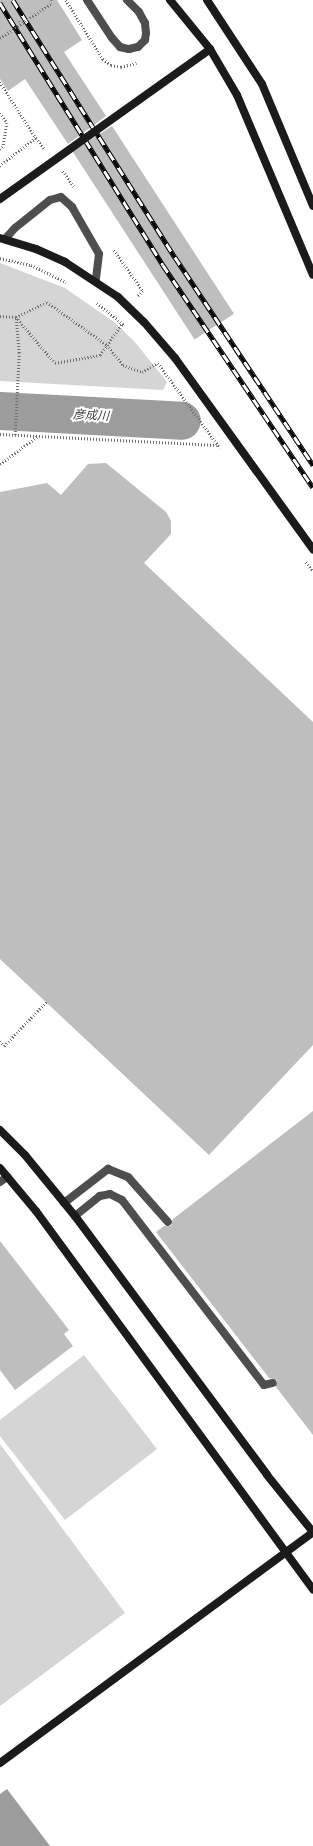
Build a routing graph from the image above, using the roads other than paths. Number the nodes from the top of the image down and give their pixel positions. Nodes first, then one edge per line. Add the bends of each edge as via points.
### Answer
1 (87, 0) edge
2 (127, 0) edge
3 (170, 0) edge
4 (208, 0) edge
5 (210, 49) junction
6 (0, 199) edge
7 (313, 206) edge
8 (3, 239) edge
9 (313, 275) edge
10 (96, 280) junction
11 (313, 549) edge
12 (0, 1130) edge
13 (0, 1168) edge
14 (7, 1177) junction
15 (0, 1182) edge
16 (64, 1203) junction
17 (75, 1216) junction
18 (168, 1222) dead end
19 (273, 1383) dead end
20 (313, 1532) edge
21 (286, 1551) junction
22 (313, 1589) edge
23 (0, 1763) edge

1 - 2 street via 112,38 120,47 129,49 138,47 145,40 146,33 145,23 139,12
3 - 5 street
4 - 7 street via 262,84
5 - 6 street, bridge
5 - 9 street via 237,95
8 - 10 street via 36,249
8 - 10 street via 50,200 60,197 72,207 99,254
10 - 11 street via 144,322 175,358
12 - 16 street via 25,1155
13 - 14 street
14 - 15 street
14 - 21 street via 44,1222 237,1488
16 - 17 street
16 - 18 street via 108,1169 128,1177
17 - 19 street via 100,1196 110,1194 122,1200 264,1385
17 - 20 street via 262,1468
20 - 21 street
21 - 22 street
21 - 23 street

